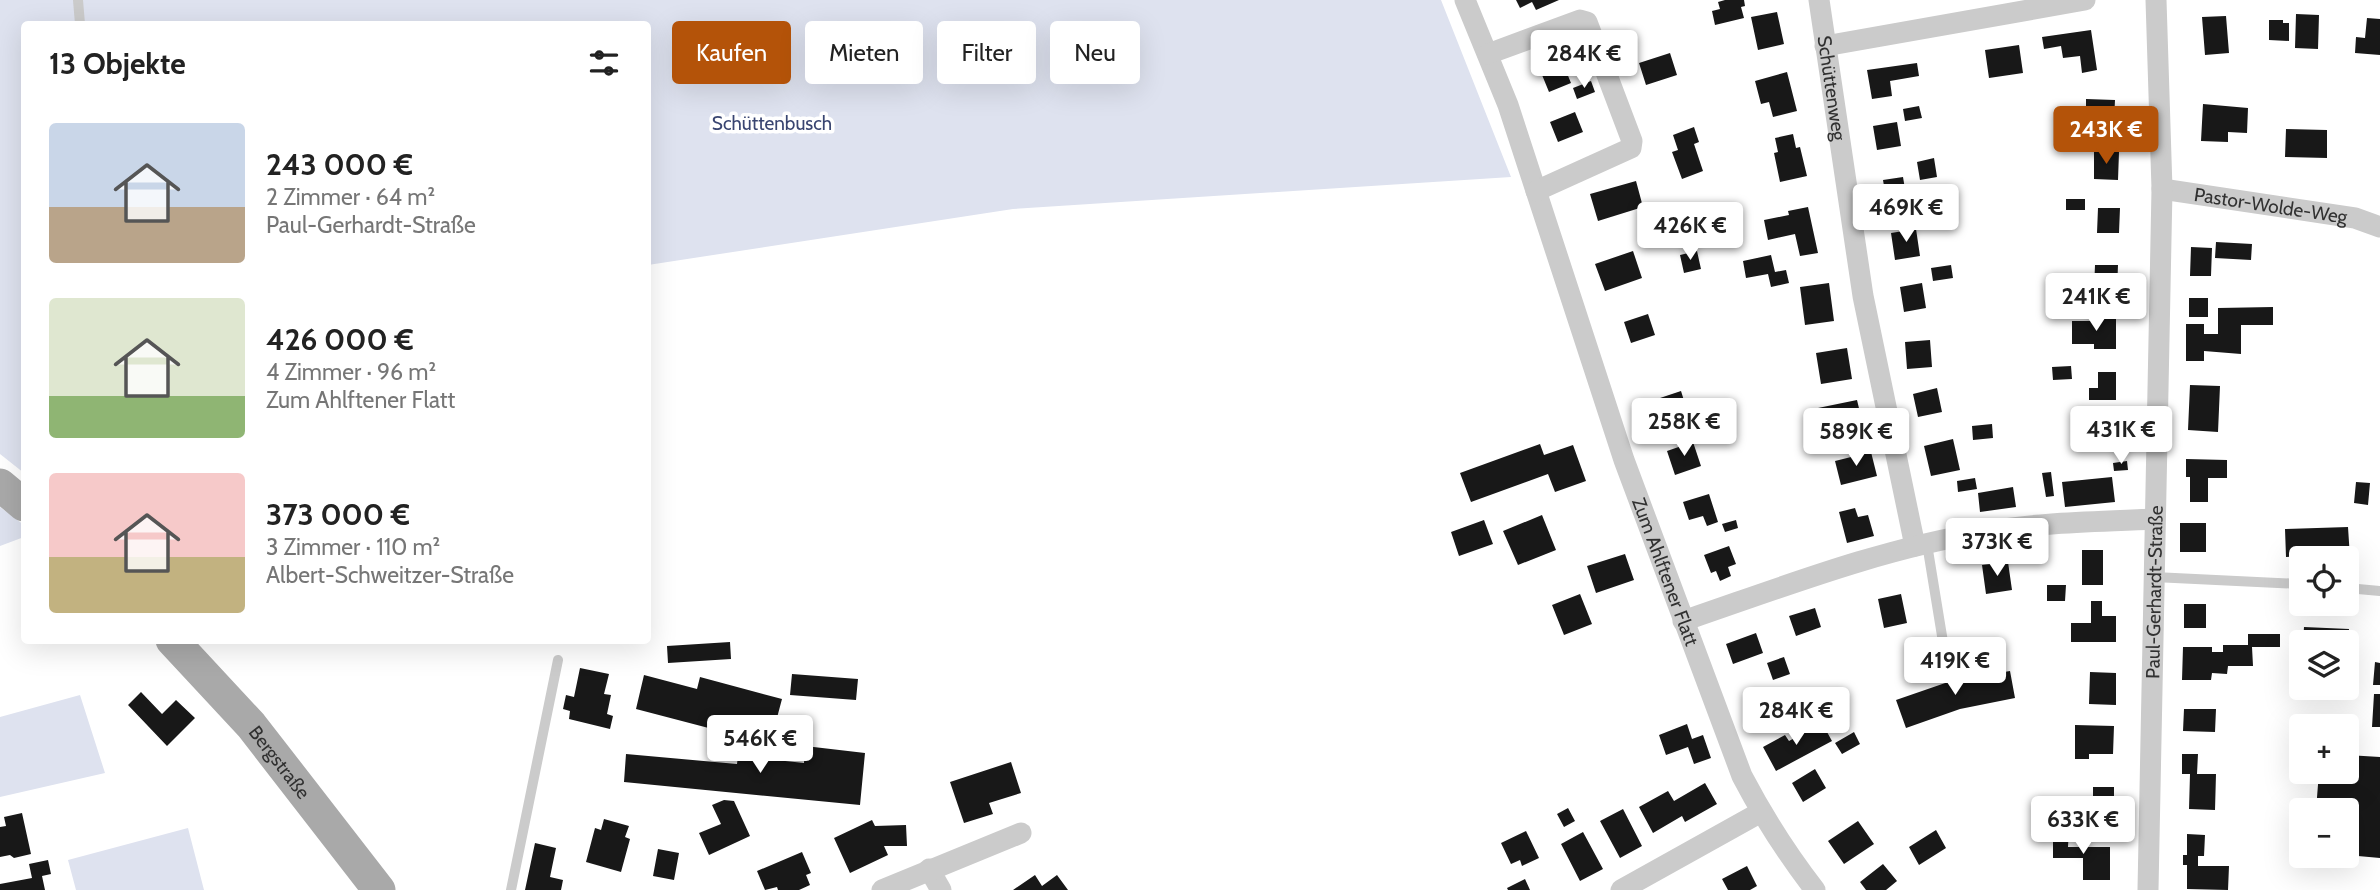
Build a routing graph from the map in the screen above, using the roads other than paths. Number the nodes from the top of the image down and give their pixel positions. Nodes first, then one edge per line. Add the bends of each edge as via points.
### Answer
1 (78, 0) edge
2 (1465, 0) edge
3 (1819, 0) edge
4 (2085, 0) edge
5 (2156, 0) edge
6 (80, 21) edge
7 (1825, 46) junction
8 (1488, 54) junction
9 (2162, 189) junction
10 (1536, 191) junction
11 (2380, 227) edge
12 (0, 485) edge
13 (21, 502) edge
14 (2154, 519) junction
15 (1921, 545) junction
16 (2154, 577) junction
17 (2289, 583) edge
18 (2359, 589) edge
19 (2380, 591) edge
20 (1683, 621) junction
21 (1943, 642) dead end
22 (176, 644) edge
23 (558, 660) dead end
24 (1760, 812) junction
25 (1021, 833) dead end
26 (929, 869) junction
27 (379, 890) edge
28 (511, 890) edge
29 (882, 890) edge
30 (941, 890) edge
31 (1621, 890) edge
32 (1815, 890) edge
33 (2148, 890) edge

1 - 6 lane
2 - 8 street, Zum Ahlftener Flatt
3 - 7 street, Schüttenweg
4 - 7 street
5 - 9 street, Paul-Gerhardt-Straße
7 - 15 street, Schüttenweg via 1863,296
8 - 10 street, Zum Ahlftener Flatt
8 - 10 street via 1580,20 1587,22 1632,141 1631,148
9 - 11 street, Pastor-Wolde-Weg via 2355,218
9 - 14 street, Paul-Gerhardt-Straße
10 - 20 street, Zum Ahlftener Flatt via 1624,460
12 - 13 main road
14 - 15 street via 2033,525
14 - 16 street, Paul-Gerhardt-Straße
15 - 20 street via 1860,559
15 - 21 lane
16 - 17 lane
16 - 33 street, Paul-Gerhardt-Straße
18 - 19 lane
20 - 24 street, Zum Ahlftener Flatt
22 - 27 main road, Bergstraße via 251,725
23 - 28 lane
24 - 31 street
24 - 32 street, Zum Ahlftener Flatt
25 - 26 street
26 - 29 street
26 - 30 street

